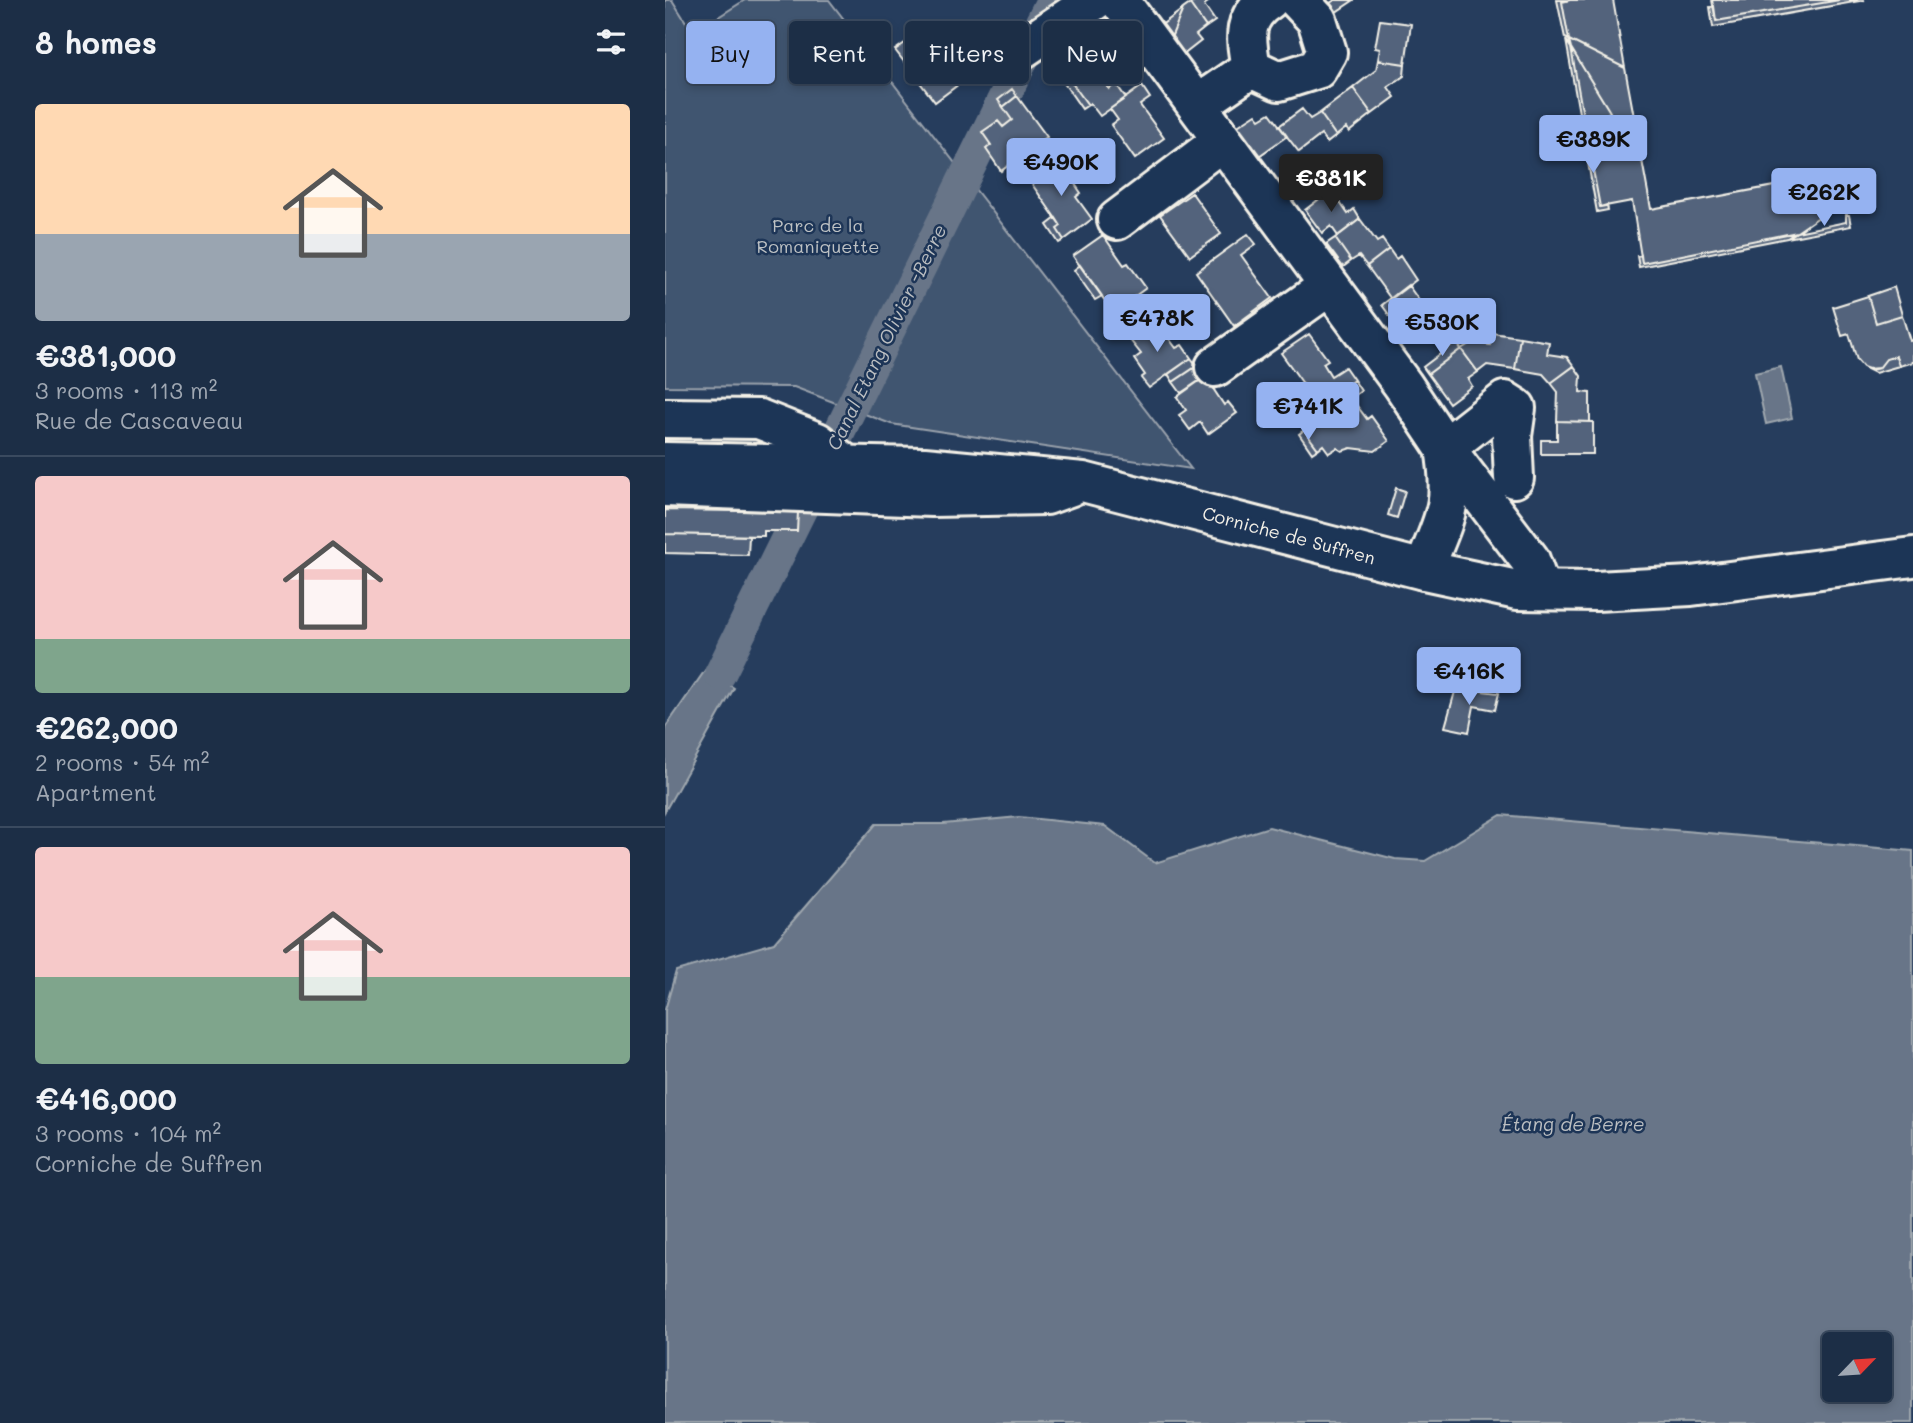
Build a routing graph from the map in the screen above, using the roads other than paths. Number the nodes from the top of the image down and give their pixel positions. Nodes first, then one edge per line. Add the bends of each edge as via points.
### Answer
1 (1095, 0) edge
2 (1119, 0) edge
3 (1269, 0) edge
4 (1298, 0) edge
5 (1029, 44) edge
6 (1251, 68) junction
7 (1197, 105) junction
8 (1222, 141) junction
9 (1117, 220) dead end
10 (1329, 286) junction
11 (1215, 367) dead end
12 (665, 418) edge
13 (1445, 448) junction
14 (665, 462) edge
15 (846, 465) junction
16 (1514, 478) dead end
17 (1083, 482) junction
18 (665, 487) edge
19 (1913, 557) edge
20 (1423, 570) junction
21 (1541, 590) junction

1 - 5 street
2 - 7 street
3 - 6 street via 1256,8 1245,33
4 - 6 street via 1317,20 1327,52 1317,69 1279,81
6 - 7 street
7 - 8 street
8 - 9 street
8 - 10 street
10 - 11 street
10 - 13 street
12 - 15 street via 758,418 817,442
13 - 16 street via 1505,401 1516,408
13 - 20 street via 1450,494 1445,521
13 - 21 street via 1530,560
14 - 15 street, Corniche de Suffren
15 - 17 street, Corniche de Suffren via 925,467
17 - 18 street via 1046,495 981,496
17 - 20 street, Corniche de Suffren
19 - 21 street, Corniche de Suffren via 1691,586
20 - 21 street, Corniche de Suffren via 1517,590

